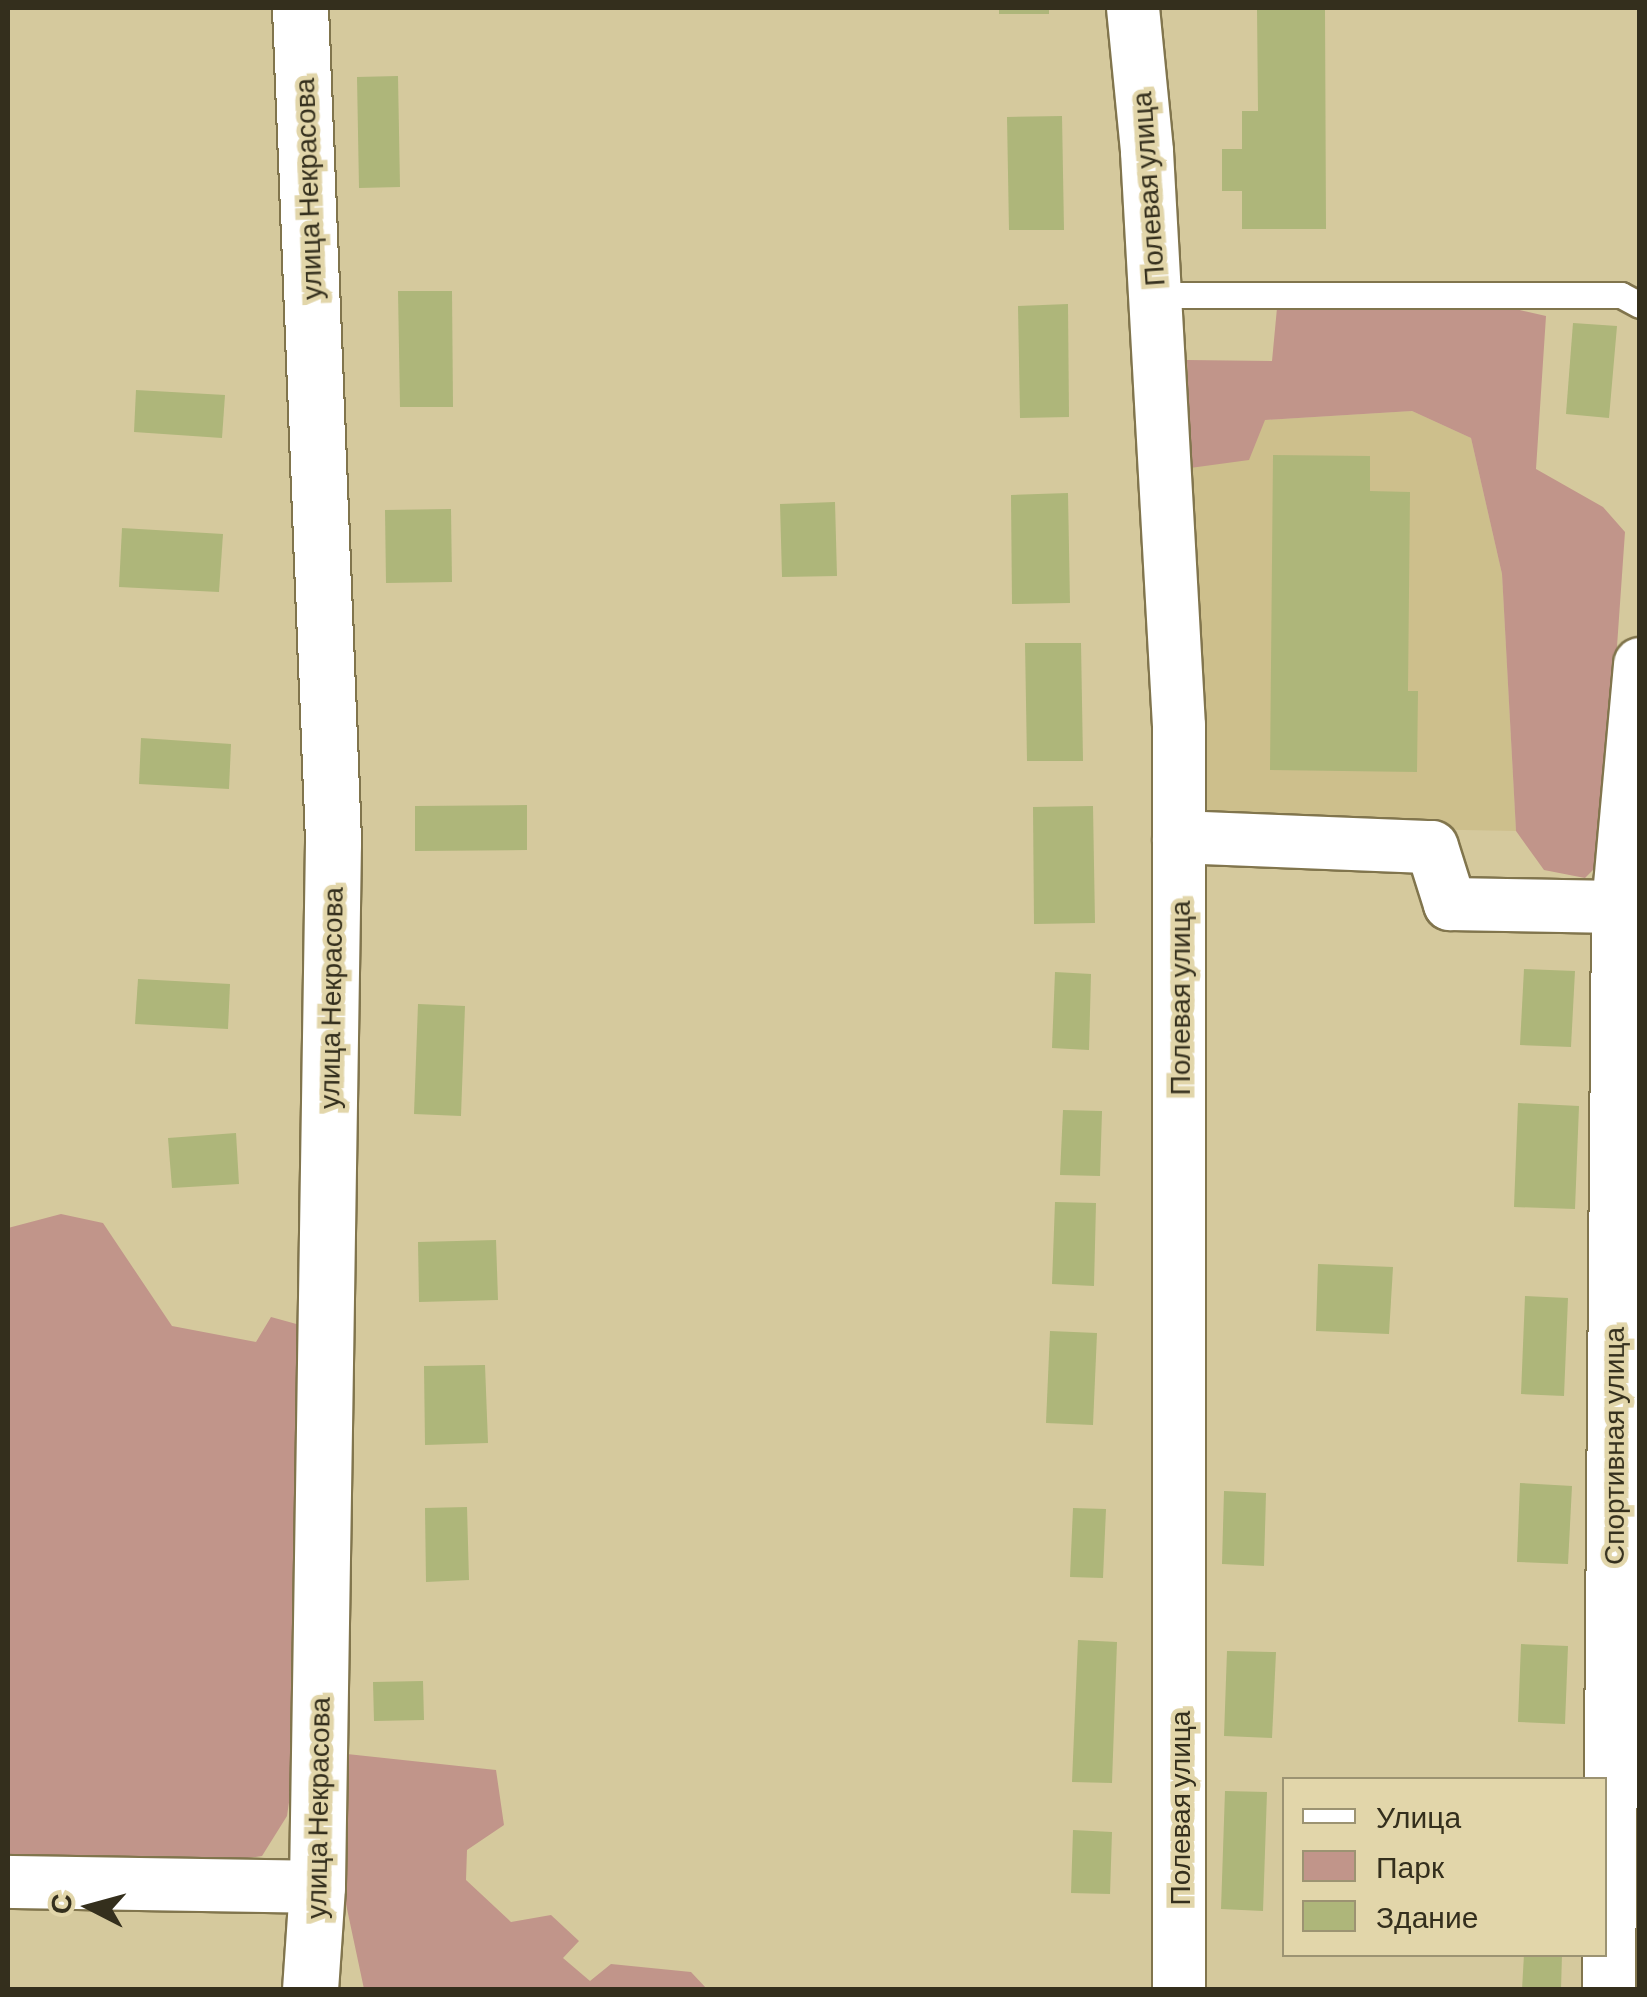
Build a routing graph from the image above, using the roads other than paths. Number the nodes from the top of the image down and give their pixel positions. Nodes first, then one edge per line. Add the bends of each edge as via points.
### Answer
1 (300, 8) edge
2 (1134, 8) edge
3 (1154, 295) junction
4 (1640, 305) edge
5 (1640, 664) edge
6 (1179, 837) junction
7 (1618, 908) junction
8 (8, 1882) edge
9 (316, 1888) junction
10 (310, 1990) edge
11 (1179, 1990) edge
12 (1609, 1990) edge

1 - 9 main road, улица Некрасова via 333,842
2 - 3 street, Полевая улица
3 - 4 lane via 1621,296
3 - 6 street, Полевая улица via 1179,726
5 - 7 street, Спортивная улица
6 - 7 street via 1432,846 1450,904
6 - 11 street, Полевая улица
7 - 12 street, Спортивная улица
8 - 9 street
9 - 10 main road, улица Некрасова

